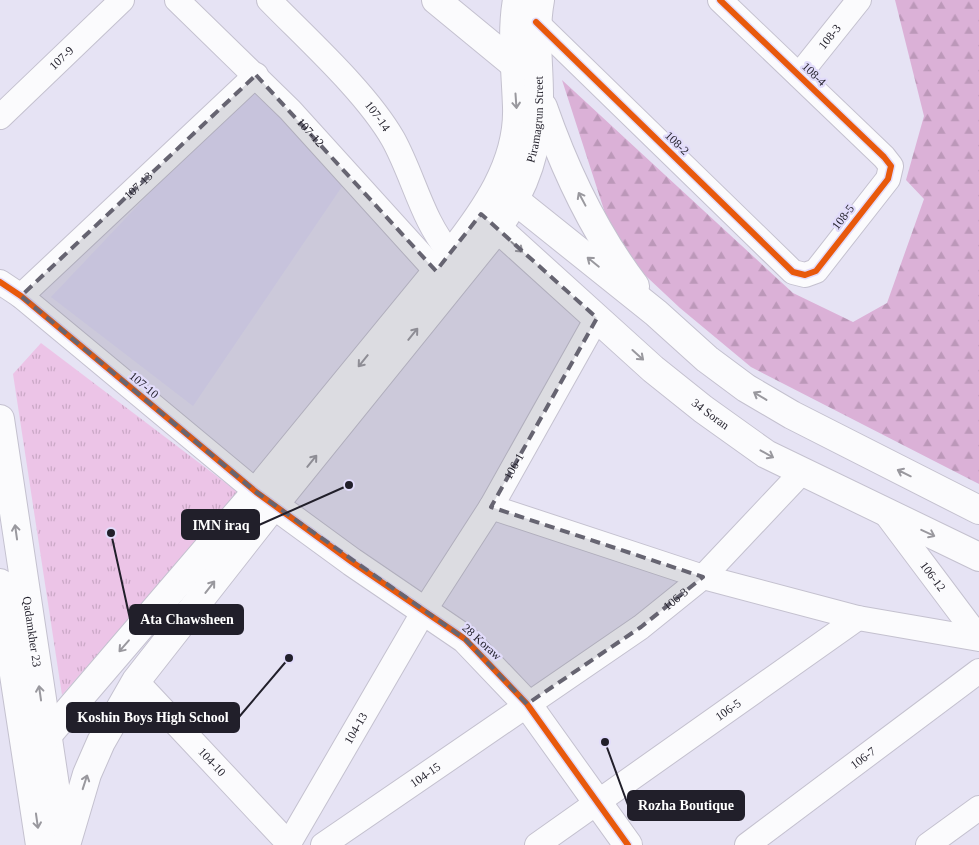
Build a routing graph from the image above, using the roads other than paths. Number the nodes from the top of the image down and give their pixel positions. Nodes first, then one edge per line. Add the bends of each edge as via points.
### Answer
1 (122, 0) edge
2 (177, 0) edge
3 (269, 0) edge
4 (720, 0) edge
5 (859, 0) edge
6 (439, 1) edge
7 (524, 5) edge
8 (515, 65) junction
9 (256, 75) junction
10 (799, 75) junction
11 (539, 94) junction
12 (1, 113) edge
13 (891, 166) joint
14 (506, 193) junction
15 (489, 222) junction
16 (443, 263) junction
17 (805, 274) joint
18 (0, 282) edge
19 (20, 296) junction
20 (656, 313) junction
21 (597, 318) junction
22 (0, 419) edge
23 (803, 471) junction
24 (265, 498) junction
25 (491, 507) junction
26 (979, 510) edge
27 (886, 514) junction
28 (979, 557) edge
29 (703, 577) junction
30 (0, 583) edge
31 (424, 611) junction
32 (858, 618) junction
33 (979, 638) edge
34 (979, 671) edge
35 (136, 682) junction
36 (527, 704) junction
37 (46, 737) junction
38 (28, 765) junction
39 (597, 802) junction
40 (979, 808) edge
41 (288, 844) edge
42 (40, 845) edge
43 (65, 845) edge
44 (323, 845) edge
45 (537, 845) edge
46 (628, 845) edge
47 (747, 845) edge
48 (928, 845) edge

1 - 12 street, 107-9
2 - 9 street, 107-12
3 - 16 street, 107-14 via 382,122 402,156 438,240
4 - 10 street, 108-4
5 - 10 street, 108-3
6 - 8 main road
7 - 8 main road, Piramagrun Street
7 - 11 main road, Piramagrun Street
7 - 17 street, 108-2 via 793,272
8 -> 14 main road, Piramagrun Street via 515,142
9 - 16 street, 107-12
9 - 19 street, 107-13
10 - 13 street, 108-4
11 - 14 main road, Piramagrun Street via 530,168
20 -> 11 main road via 620,265 575,187
13 - 17 street, 108-5 via 888,179 816,271
14 - 15 main road, Piramagrun Street
20 -> 14 main road
15 - 16 main road
15 -> 21 main road, 34 Soran
24 -> 15 main road
16 -> 24 main road
18 - 19 street, 107-10
19 - 24 street, 107-10
26 -> 20 main road via 879,461 746,388 707,359
21 -> 23 main road, 34 Soran via 703,410 766,454
21 - 25 street, 106-1
37 -> 22 main road, Qadamkher 23
23 - 27 main road, 34 Soran
23 - 29 street, 106-3
24 - 31 main road, 28 Koraw via 359,568
35 -> 24 main road
24 -> 37 main road
25 - 29 street
25 - 31 street, 106-1
27 -> 28 main road, 34 Soran
27 - 33 street, 106-12
29 - 32 street
29 - 36 street, 106-3 via 642,627
30 - 38 main road, Qadamkher 23
31 - 36 main road, 28 Koraw via 465,639
31 - 41 street, 104-13
32 - 33 street
32 - 39 street, 106-5
34 - 47 street, 106-7
35 - 41 street, 104-10
43 -> 35 main road via 100,742
36 - 39 main road, 28 Koraw
36 - 44 street, 104-15
37 - 38 main road
37 - 43 main road, Qadamkher 23
38 -> 42 main road, Qadamkher 23
39 - 45 street, 106-5
39 - 46 main road, 28 Koraw
40 - 48 street

